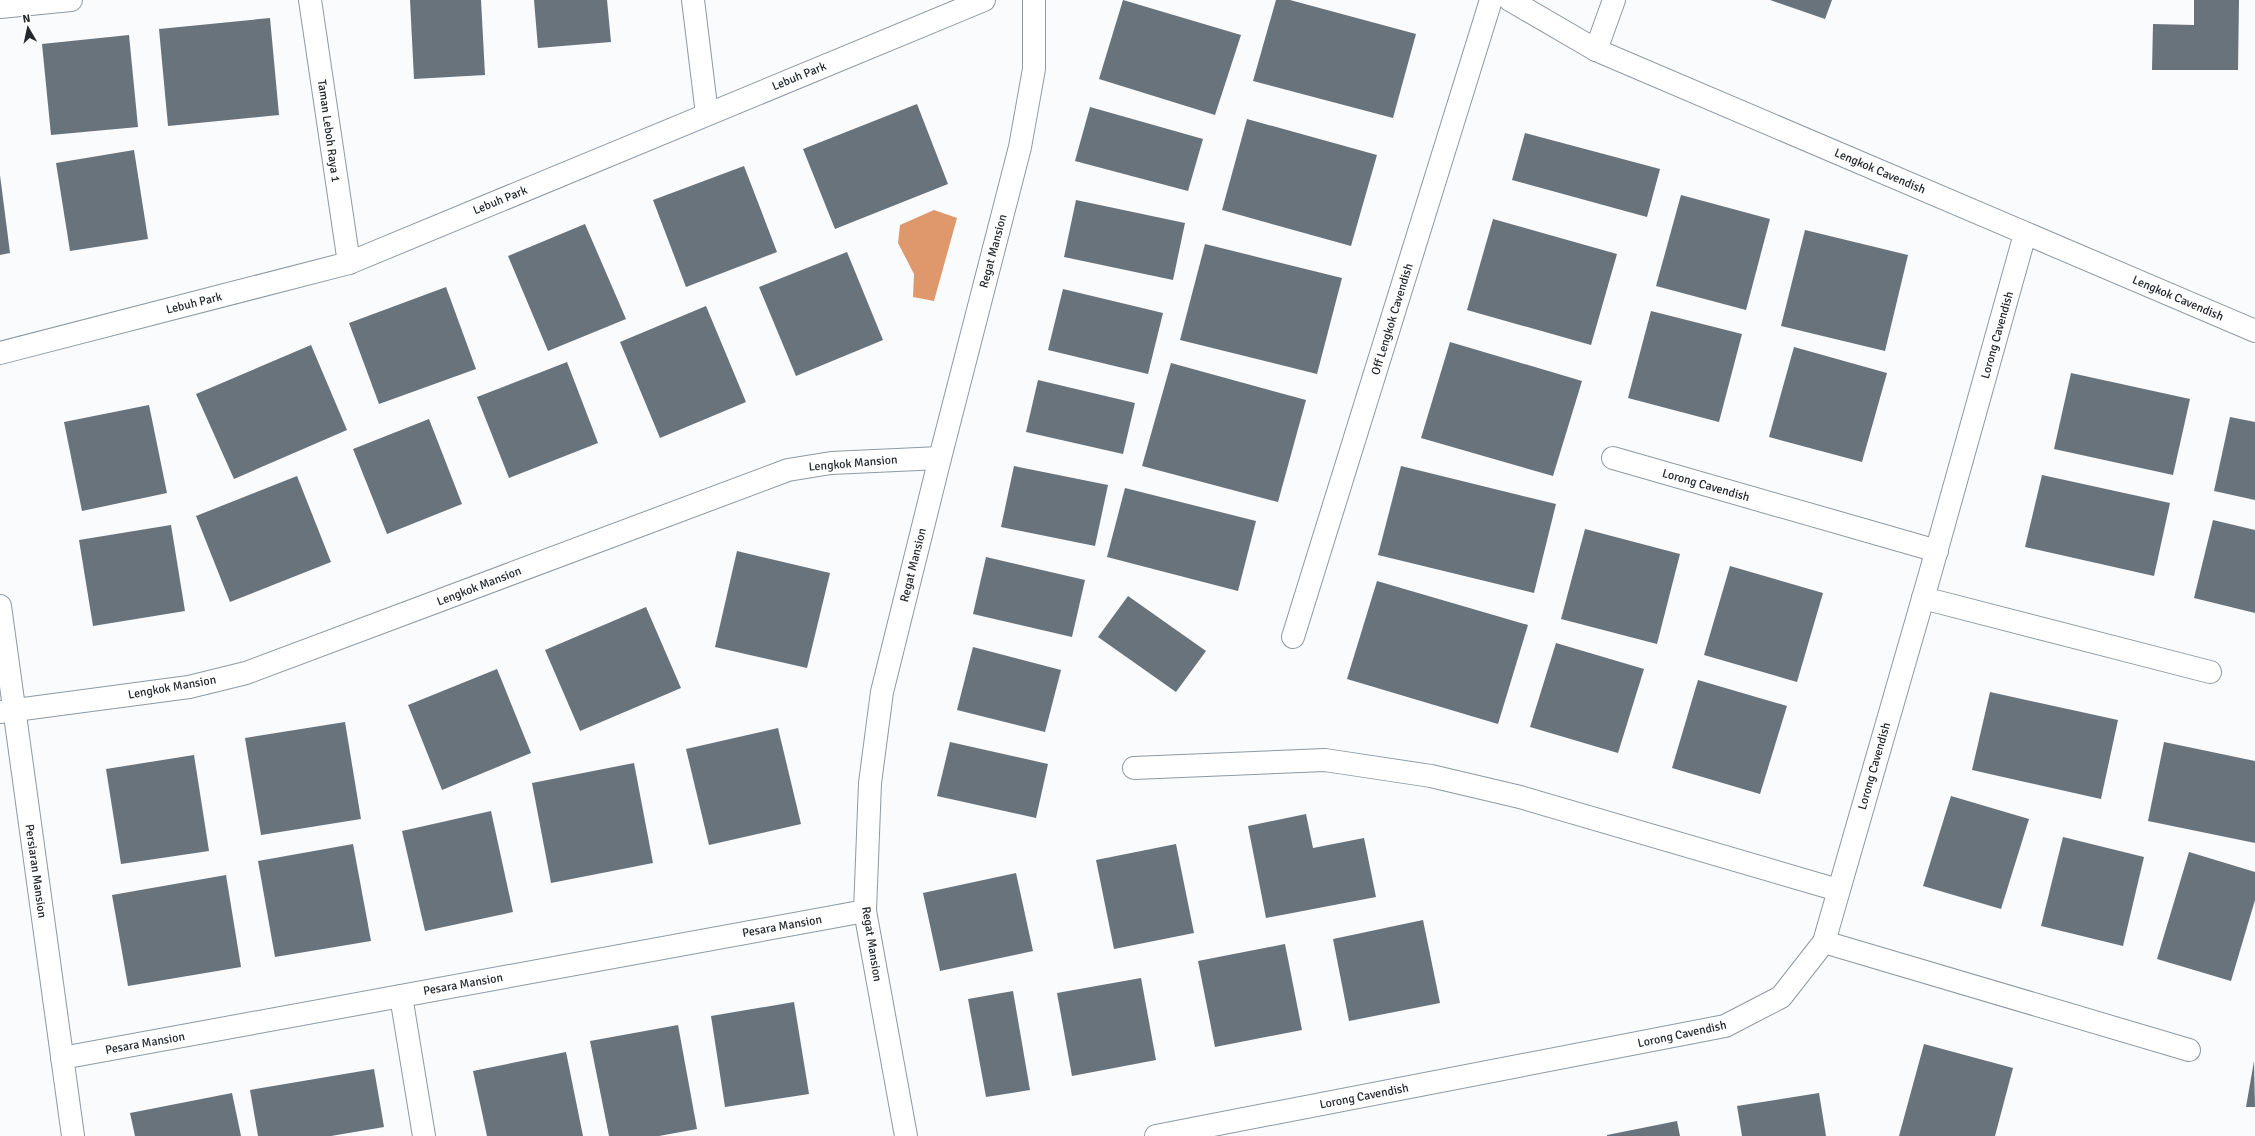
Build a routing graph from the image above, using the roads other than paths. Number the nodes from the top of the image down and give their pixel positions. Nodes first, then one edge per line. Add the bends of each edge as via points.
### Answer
1 (70, 0) edge
2 (310, 0) edge
3 (693, 0) edge
4 (984, 0) edge
5 (1034, 0) edge
6 (1491, 0) edge
7 (1510, 0) edge
8 (1614, 0) edge
9 (0, 7) edge
10 (1596, 50) junction
11 (707, 114) junction
12 (2025, 234) junction
13 (349, 263) junction
14 (2255, 331) edge
15 (0, 352) edge
16 (940, 458) junction
17 (1613, 458) dead end
18 (1937, 551) junction
19 (1923, 598) junction
20 (0, 606) edge
21 (1293, 637) dead end
22 (2210, 672) dead end
23 (7, 711) edge
24 (1134, 768) dead end
25 (1838, 890) junction
26 (865, 911) junction
27 (1824, 942) junction
28 (401, 996) junction
29 (2189, 1050) dead end
30 (62, 1058) junction
31 (73, 1136) edge
32 (424, 1136) edge
33 (906, 1136) edge
34 (1156, 1136) edge

1 - 9 street
2 - 13 street, Taman Leboh Raya 1
3 - 11 street
4 - 11 street, Lebuh Park
5 - 16 street, Regat Mansion via 1034,69 1020,147
6 - 21 street, Off Lengkok Cavendish
7 - 10 street, Lengkok Cavendish
8 - 10 street
10 - 12 street, Lengkok Cavendish
11 - 13 street, Lebuh Park
12 - 14 street, Lengkok Cavendish
12 - 18 street, Lorong Cavendish
13 - 15 street, Lebuh Park
16 - 23 street, Lengkok Mansion via 831,463 788,470 246,673 189,687
16 - 26 street, Regat Mansion via 882,692 870,783
17 - 18 street, Lorong Cavendish
18 - 19 street, Lorong Cavendish
19 - 22 street
19 - 25 street, Lorong Cavendish
20 - 23 street, Persiaran Mansion
23 - 30 street, Persiaran Mansion
24 - 25 street via 1325,760 1432,776 1520,797
25 - 27 street, Lorong Cavendish
26 - 28 street, Pesara Mansion
26 - 33 street, Regat Mansion
27 - 29 street
27 - 34 street, Lorong Cavendish via 1781,997 1725,1026
28 - 30 street, Pesara Mansion
28 - 32 street
30 - 31 street, Persiaran Mansion

